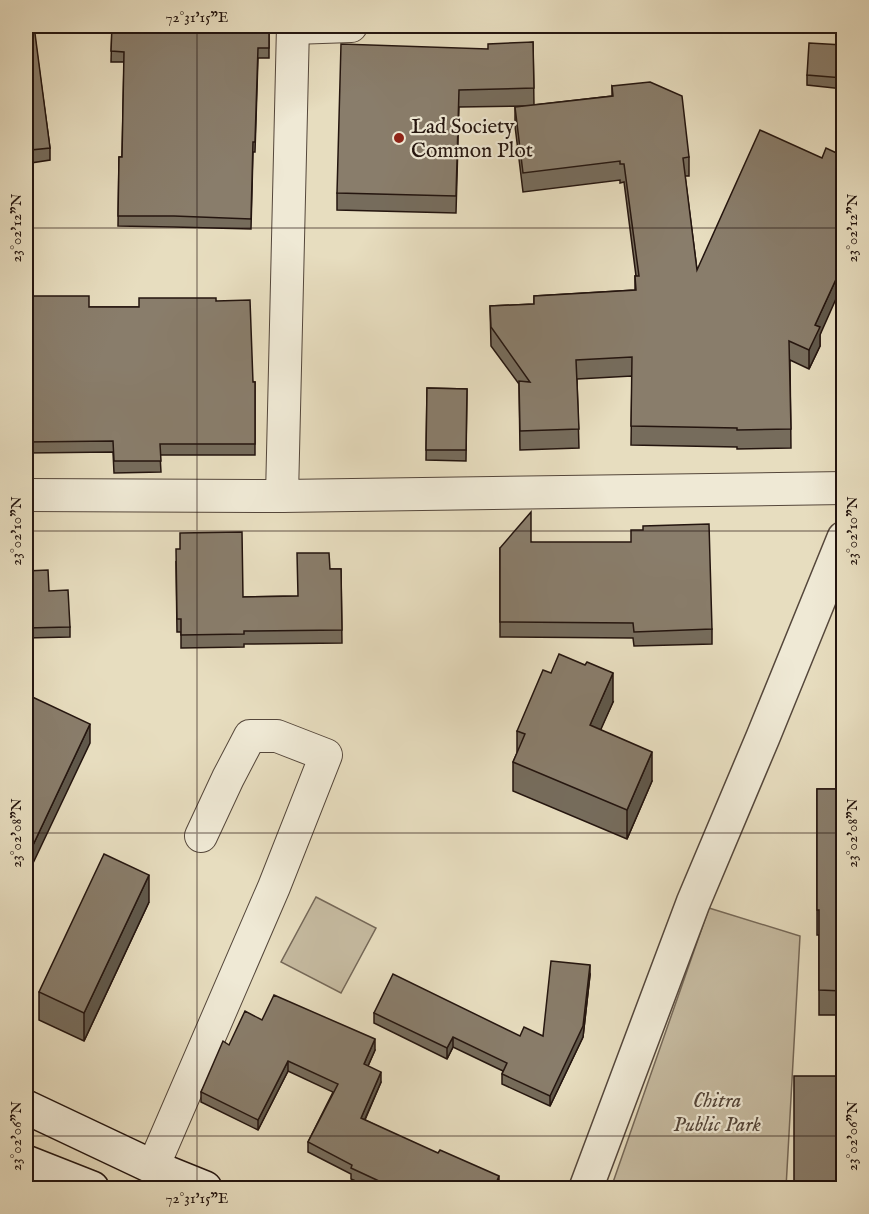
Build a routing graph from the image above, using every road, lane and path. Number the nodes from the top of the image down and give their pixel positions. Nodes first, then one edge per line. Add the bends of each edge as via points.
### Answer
1 (351, 26) edge
2 (293, 27) edge
3 (843, 488) edge
4 (26, 495) edge
5 (282, 496) junction
6 (843, 538) edge
7 (201, 836) dead end
8 (26, 1107) edge
9 (26, 1162) edge
10 (153, 1167) junction
11 (92, 1188) edge
12 (206, 1188) edge
13 (586, 1188) edge

1 - 2 street
2 - 5 street
3 - 5 street
4 - 5 street
6 - 13 street via 693,903
7 - 10 street via 250,736 277,736 326,755 274,887
8 - 10 street
9 - 11 street
10 - 12 street

